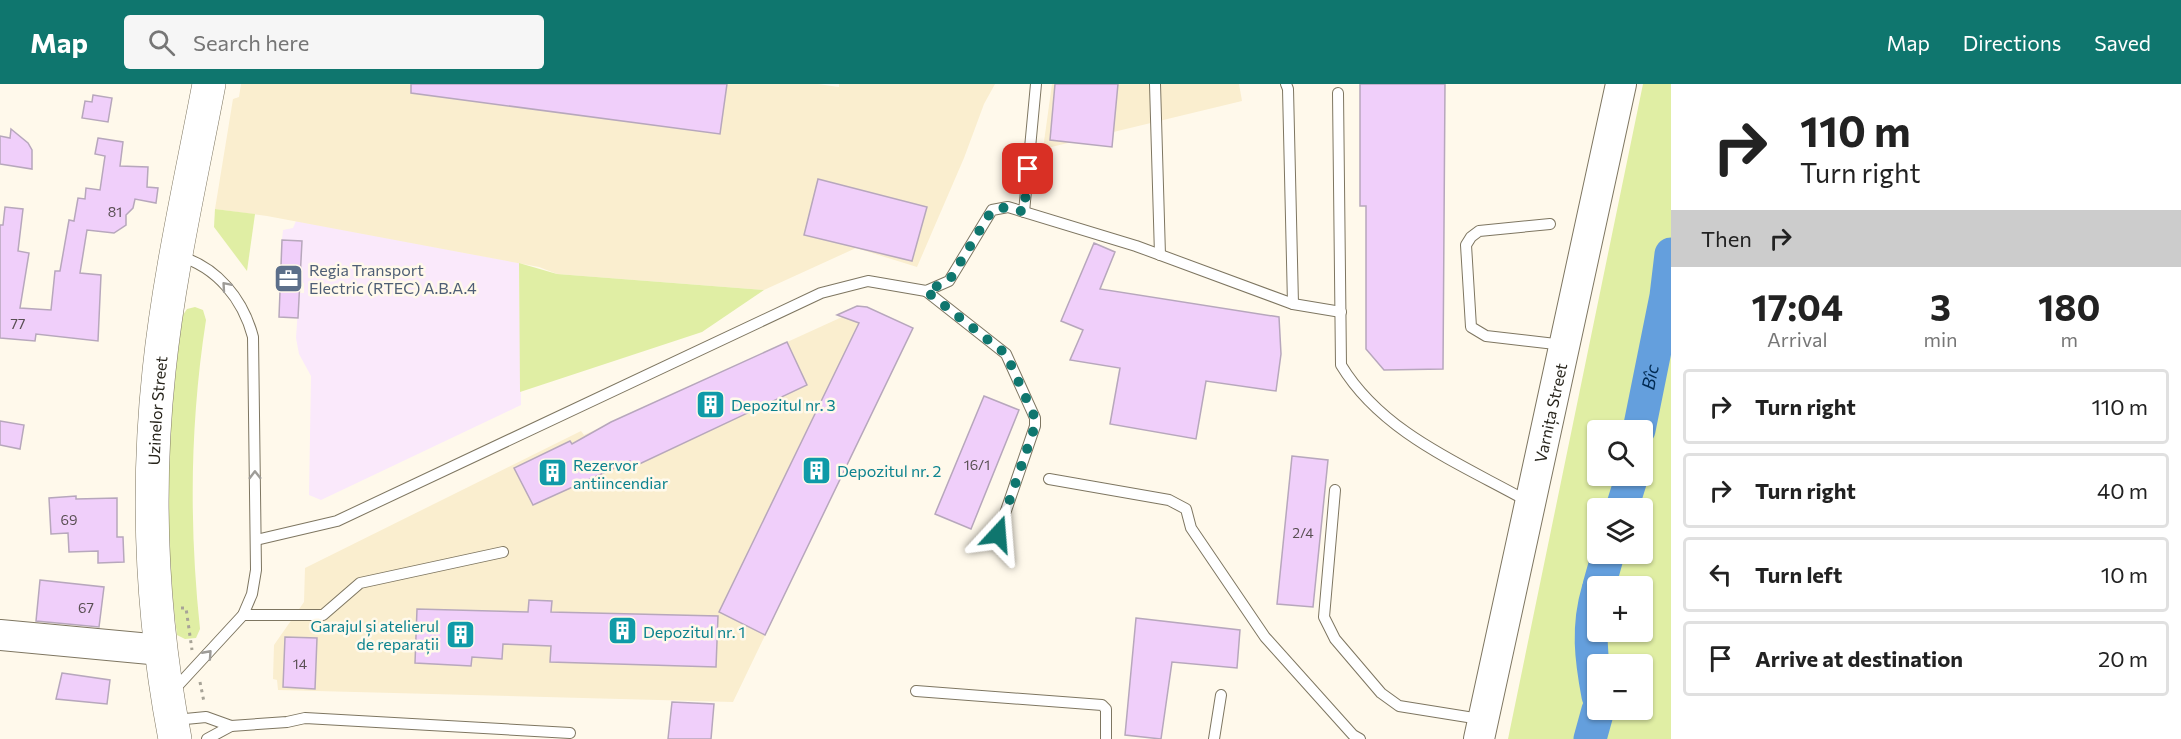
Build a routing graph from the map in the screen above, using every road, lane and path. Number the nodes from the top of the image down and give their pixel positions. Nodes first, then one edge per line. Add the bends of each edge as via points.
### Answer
1 (209, 84) edge
2 (1036, 84) edge
3 (1155, 84) edge
4 (1286, 84) edge
5 (1621, 84) edge
6 (1338, 93) dead end
7 (1024, 212) junction
8 (1550, 224) dead end
9 (1160, 255) junction
10 (176, 256) junction
11 (926, 291) junction
12 (1293, 304) junction
13 (1341, 312) junction
14 (1564, 345) junction
15 (1049, 479) dead end
16 (1335, 490) dead end
17 (1530, 502) junction
18 (998, 534) dead end
19 (256, 540) junction
20 (502, 552) dead end
21 (243, 615) junction
22 (0, 635) edge
23 (161, 651) junction
24 (916, 691) dead end
25 (1221, 695) dead end
26 (172, 719) edge
27 (231, 726) junction
28 (1481, 729) edge
29 (570, 733) dead end
30 (207, 739) edge
31 (1106, 739) edge
32 (1214, 739) edge
33 (1360, 739) edge

1 - 10 main road, Uzinelor Street
2 - 7 lane
3 - 9 lane
4 - 12 lane
5 - 14 street, Varnița Street
6 - 13 lane
7 - 9 lane
7 - 11 lane via 1008,207 992,210 949,281
8 - 14 lane via 1479,231 1471,237 1466,245 1472,327 1486,336
9 - 12 lane
19 -> 10 lane via 253,337 249,322 237,300 209,270
10 - 23 main road, Uzinelor Street via 159,371 154,443 154,552
11 - 18 lane via 1006,354 1035,418
11 - 19 lane via 868,281 822,293 337,521
12 - 13 lane
13 - 17 lane via 1341,365 1371,406 1406,433
14 - 17 street, Varnița Street
15 - 33 lane via 1169,500 1186,509 1191,528 1265,637
16 - 28 lane via 1324,617 1335,639 1381,693 1399,705
17 - 28 street, Varnița Street
19 - 21 lane via 252,594
20 - 21 lane via 360,583 323,615
26 -> 21 lane
22 - 23 street
23 - 26 main road, Uzinelor Street
24 - 31 lane via 1102,705 1106,709
25 - 32 lane
26 - 27 lane via 206,717
27 - 29 lane via 305,718
27 - 30 lane

